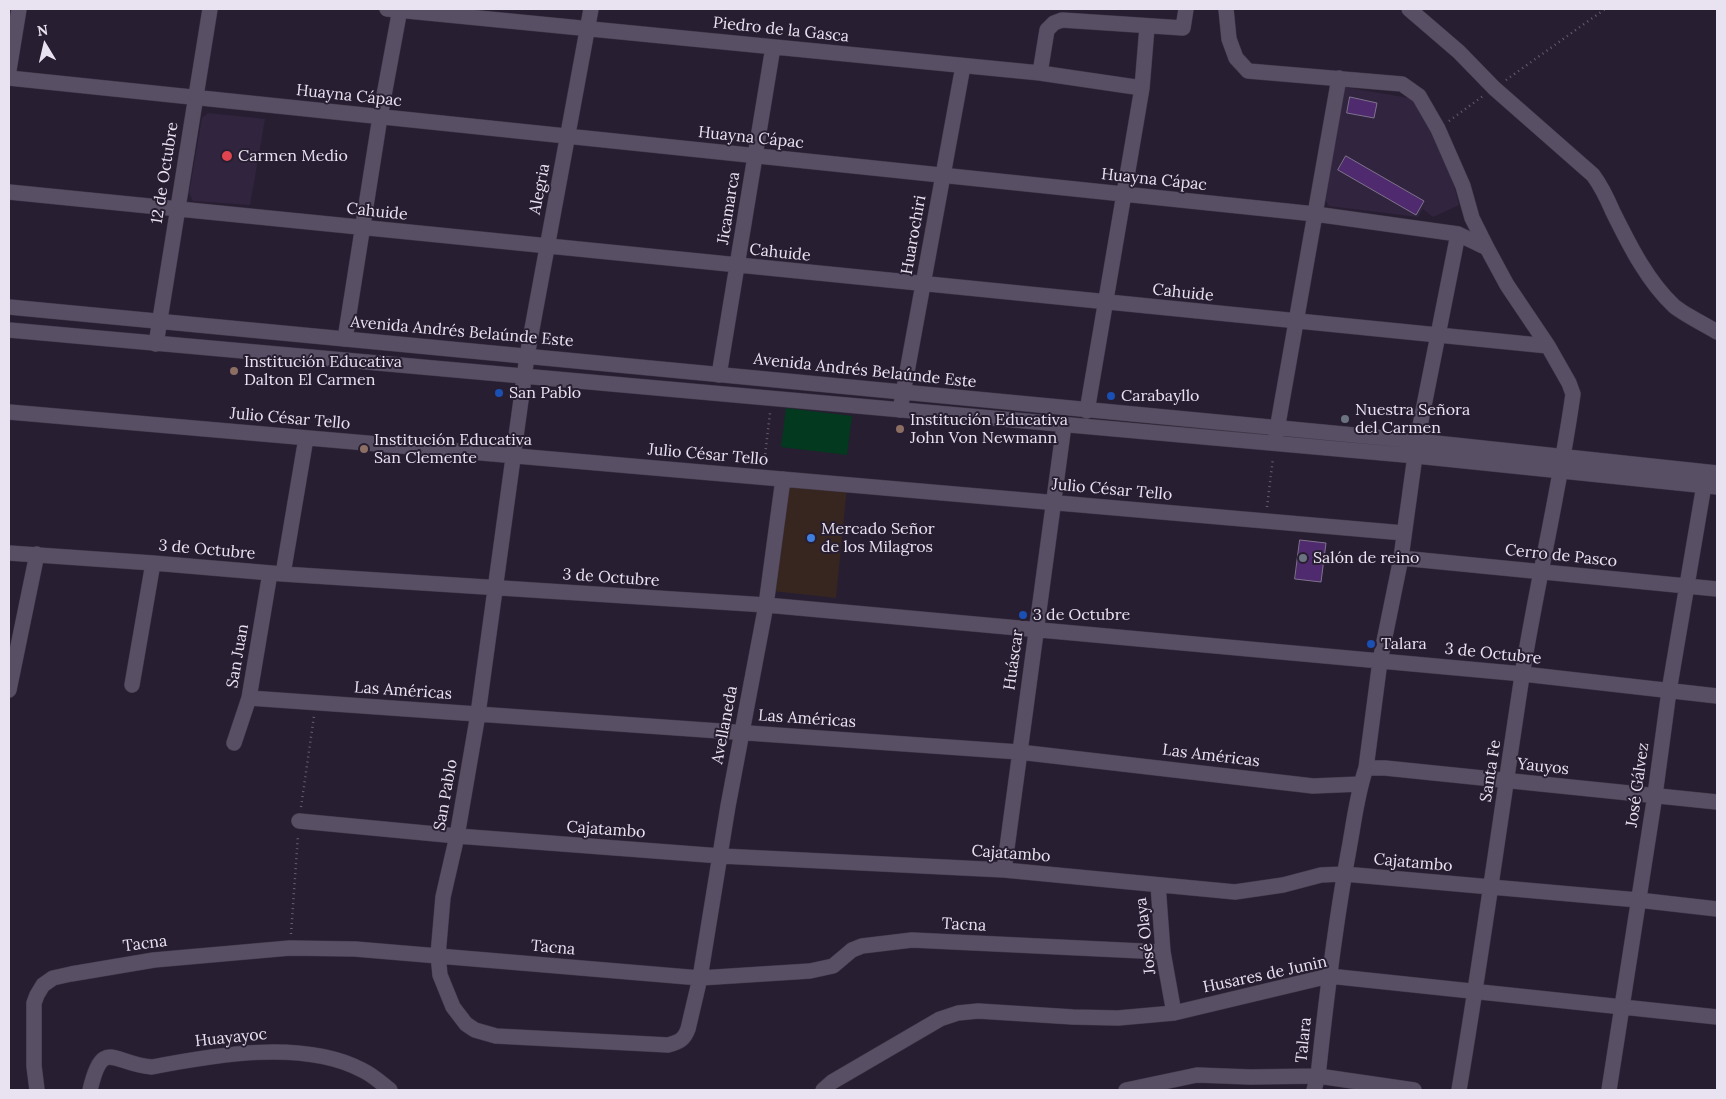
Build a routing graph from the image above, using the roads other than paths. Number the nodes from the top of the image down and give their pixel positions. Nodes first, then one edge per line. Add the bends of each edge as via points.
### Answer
1 (19, 9) edge
2 (210, 9) edge
3 (396, 9) edge
4 (591, 9) edge
5 (1186, 9) edge
6 (1226, 9) edge
7 (1409, 9) edge
8 (1147, 27) junction
9 (587, 29) junction
10 (773, 47) junction
11 (963, 66) junction
12 (9, 70) edge
13 (1040, 74) junction
14 (9, 78) edge
15 (1339, 78) junction
16 (1142, 88) junction
17 (195, 98) junction
18 (380, 117) junction
19 (568, 136) junction
20 (755, 156) junction
21 (943, 175) junction
22 (9, 192) edge
23 (1124, 194) junction
24 (177, 209) junction
25 (1315, 214) junction
26 (363, 228) junction
27 (1458, 234) junction
28 (547, 247) junction
29 (1487, 248) junction
30 (737, 266) junction
31 (923, 284) junction
32 (1106, 303) junction
33 (9, 306) edge
34 (159, 321) junction
35 (1297, 321) junction
36 (9, 330) edge
37 (1717, 332) edge
38 (1437, 335) junction
39 (345, 339) junction
40 (156, 344) junction
41 (1548, 346) junction
42 (527, 356) junction
43 (720, 374) junction
44 (524, 376) junction
45 (903, 392) junction
46 (900, 410) junction
47 (1087, 410) junction
48 (9, 412) edge
49 (1064, 425) junction
50 (1277, 428) junction
51 (306, 438) junction
52 (1274, 444) junction
53 (1417, 449) junction
54 (513, 456) junction
55 (1563, 464) junction
56 (1717, 474) edge
57 (782, 479) junction
58 (1710, 486) edge
59 (1054, 503) junction
60 (1404, 533) junction
61 (9, 553) edge
62 (38, 554) junction
63 (1400, 558) junction
64 (154, 563) junction
65 (1542, 571) junction
66 (276, 574) junction
67 (1686, 586) junction
68 (496, 588) junction
69 (1717, 589) edge
70 (766, 605) junction
71 (1036, 631) junction
72 (1380, 661) junction
73 (1523, 674) junction
74 (132, 686) dead end
75 (9, 690) edge
76 (1669, 692) junction
77 (1717, 696) edge
78 (249, 698) junction
79 (478, 714) junction
80 (741, 732) junction
81 (234, 743) dead end
82 (1020, 752) junction
83 (1366, 768) junction
84 (1507, 781) junction
85 (1361, 784) junction
86 (1655, 795) junction
87 (1717, 802) edge
88 (299, 821) road end
89 (457, 836) junction
90 (720, 856) junction
91 (1004, 870) junction
92 (1344, 874) junction
93 (1158, 885) junction
94 (1490, 886) junction
95 (1638, 900) junction
96 (1717, 909) edge
97 (1163, 952) junction
98 (438, 956) junction
99 (1329, 976) junction
100 (700, 978) junction
101 (1476, 991) junction
102 (1621, 1007) junction
103 (1174, 1012) junction
104 (1717, 1017) edge
105 (475, 1030) joint
106 (1316, 1083) edge
107 (37, 1090) edge
108 (90, 1090) edge
109 (390, 1090) edge
110 (823, 1090) edge
111 (1126, 1090) edge
112 (1414, 1090) edge
113 (1459, 1090) edge
114 (1609, 1090) edge

1 - 12 street
2 - 17 street, 12 de Octubre
3 - 9 street, Piedro de la Gasca
3 - 18 street
4 - 9 street, Alegria
5 - 8 street via 1183,28
6 - 15 street, Santa Fe via 1236,58 1248,71
7 - 37 street via 1593,175 1653,281 1675,306
8 - 13 street via 1062,20 1054,23 1047,30
8 - 16 street
9 - 10 street, Piedro de la Gasca
9 - 19 street, Alegria
10 - 11 street, Piedro de la Gasca
10 - 20 street, Jicamarca
11 - 13 street, Piedro de la Gasca
11 - 21 street, Huarochiri
13 - 16 street, Piedro de la Gasca
14 - 17 street, Huayna Cápac
15 - 25 street
15 - 29 street, Santa Fe via 1402,84 1419,96 1464,186 1472,218
16 - 23 street
17 - 18 street, Huayna Cápac
17 - 24 street, 12 de Octubre
18 - 19 street, Huayna Cápac
18 - 26 street
19 - 20 street, Huayna Cápac
19 - 28 street, Alegria
20 - 21 street, Huayna Cápac
20 - 30 street, Jicamarca
21 - 23 street, Huayna Cápac
21 - 31 street, Huarochiri
22 - 24 street, Cahuide
23 - 25 street, Huayna Cápac
23 - 32 street
24 - 26 street, Cahuide
24 - 34 street, 12 de Octubre
25 - 27 street, Huayna Cápac
25 - 35 street
26 - 28 street, Cahuide
26 - 39 street
27 - 29 street, Huayna Cápac
27 - 38 street, Talara
28 - 30 street, Cahuide
28 - 42 street, Alegria
29 - 41 street, Santa Fe via 1507,285
30 - 31 street, Cahuide
30 - 43 street, Jicamarca
31 - 32 street, Cahuide
31 - 45 street, Huarochiri
32 - 35 street, Cahuide
32 - 47 street
33 - 34 street, Avenida Andrés Belaúnde Este
34 - 39 street, Avenida Andrés Belaúnde Este
34 - 40 street, 12 de Octubre
35 - 38 street, Cahuide
35 - 50 street
36 - 40 street, Avenida Andrés Belaúnde Este
38 - 41 street, Cahuide
38 - 53 street, Talara
39 - 42 street, Avenida Andrés Belaúnde Este
40 - 44 street, Avenida Andrés Belaúnde Este
41 - 55 street, Santa Fe via 1573,394
42 - 43 street, Avenida Andrés Belaúnde Este
42 - 44 street, Alegria
43 - 45 street, Avenida Andrés Belaúnde Este
44 - 46 street, Avenida Andrés Belaúnde Este
44 - 54 street, San Pablo
45 - 46 street, Huarochiri
45 - 47 street, Avenida Andrés Belaúnde Este
46 - 49 street, Avenida Andrés Belaúnde Este
47 - 50 street, Avenida Andrés Belaúnde Este
48 - 51 street, Julio César Tello
49 - 52 street, Avenida Andrés Belaúnde Este
49 - 59 street, Huáscar
50 - 52 street
50 - 53 street, Avenida Andrés Belaúnde Este
51 - 54 street, Julio César Tello
51 - 66 street, San Juan
52 - 53 street, Avenida Andrés Belaúnde Este
53 - 55 street, Avenida Andrés Belaúnde Este
53 - 60 street, Talara
54 - 57 street, Julio César Tello
54 - 68 street, San Pablo
55 - 56 street, Avenida Andrés Belaúnde Este
55 - 58 street, Avenida Andrés Belaúnde Este
55 - 65 street, Santa Fe
57 - 59 street, Julio César Tello
57 - 70 street, Avellaneda
58 - 67 street, José Gálvez
59 - 60 street, Julio César Tello
59 - 71 street, Huáscar
60 - 63 street, Talara
61 - 62 street, 3 de Octubre
62 - 64 street, 3 de Octubre
62 - 75 street
63 - 65 street, Cerro de Pasco
63 - 72 street, Talara
64 - 66 street, 3 de Octubre
64 - 74 street
65 - 67 street, Cerro de Pasco
65 - 73 street, Santa Fe
66 - 68 street, 3 de Octubre
66 - 78 street, San Juan
67 - 69 street, Cerro de Pasco
67 - 76 street, José Gálvez
68 - 70 street, 3 de Octubre
68 - 79 street, San Pablo
70 - 71 street, 3 de Octubre
70 - 80 street, Avellaneda
71 - 72 street, 3 de Octubre
71 - 82 street, Huáscar
72 - 73 street, 3 de Octubre
72 - 83 street, Talara
73 - 76 street, 3 de Octubre
73 - 84 street, Santa Fe
76 - 77 street, 3 de Octubre
76 - 86 street, José Gálvez
78 - 79 street, Las Américas
78 - 81 street, San Juan
79 - 80 street, Las Américas
79 - 89 street, San Pablo
80 - 82 street, Las Américas
80 - 90 street, Avellaneda
82 - 85 street, Las Américas via 1313,786
82 - 91 street, Huáscar
83 - 84 street, Yauyos
83 - 85 street, Talara
84 - 86 street, Yauyos
84 - 94 street, Santa Fe
85 - 92 street, Talara
86 - 87 street, Yauyos
86 - 95 street, José Gálvez
88 - 89 street, Cajatambo
89 - 90 street, Cajatambo
89 - 98 street, San Pablo via 443,897
90 - 91 street, Cajatambo
90 - 100 street, Avellaneda
91 - 93 street, Cajatambo
92 - 93 street, Cajatambo via 1321,875 1242,892
92 - 94 street, Cajatambo
92 - 99 street, Talara
93 - 97 street, José Olaya
94 - 95 street, Cajatambo
94 - 101 street, Santa Fe
95 - 96 street, Cajatambo
95 - 102 street, José Gálvez
97 - 100 street, Tacna via 912,940 862,946 833,966 810,971
97 - 103 street, José Olaya
98 - 100 street, Tacna
98 - 105 street, San Pablo via 440,975 454,1007 466,1024
98 - 107 street, Tacna via 355,949 290,948 154,960 53,978 43,985 34,1003
99 - 101 street, Husares de Junin
99 - 103 street, Husares de Junin
99 - 106 street, Talara
100 - 105 street, Avellaneda via 685,1037 668,1046 496,1036
101 - 102 street, Husares de Junin
101 - 113 street, Santa Fe
102 - 104 street, Husares de Junin
102 - 114 street, José Gálvez
103 - 110 street, Husares de Junin via 1118,1018 978,1010 958,1012 888,1049
106 - 111 street via 1198,1075
106 - 112 street
108 - 109 street, Huayayoc via 95,1069 105,1058 114,1057 152,1067 206,1057 277,1051 348,1064 372,1075

